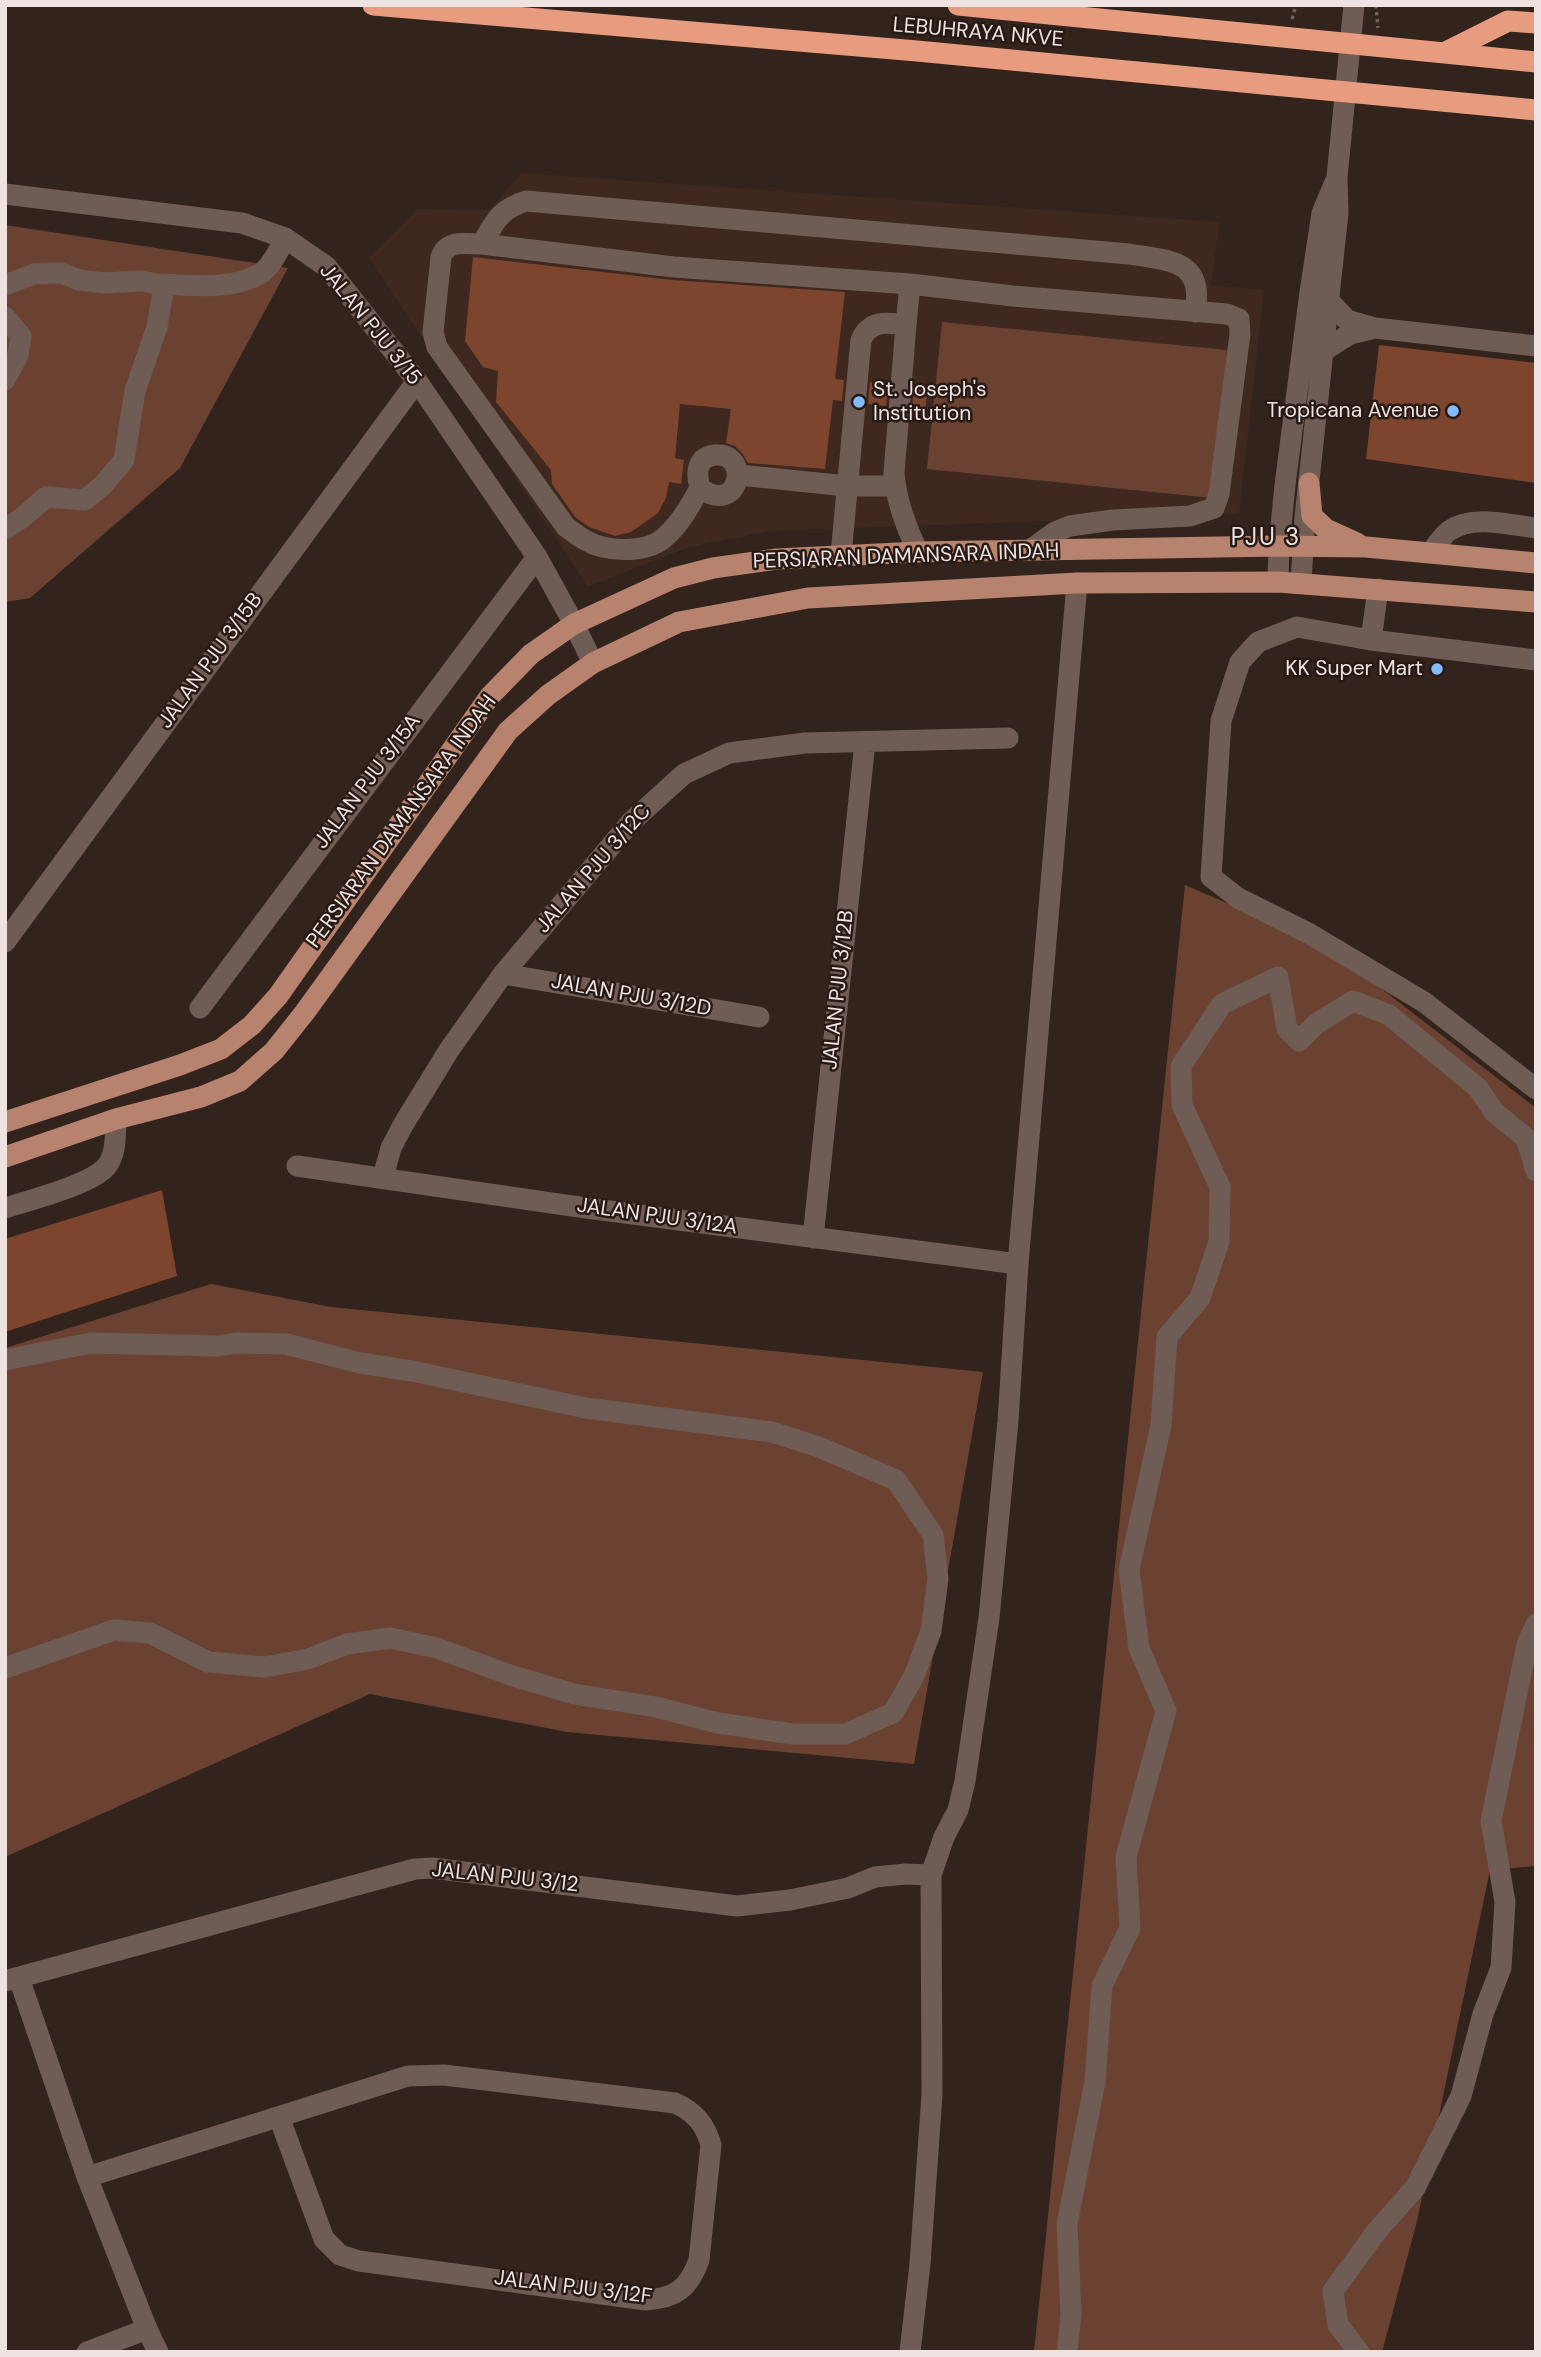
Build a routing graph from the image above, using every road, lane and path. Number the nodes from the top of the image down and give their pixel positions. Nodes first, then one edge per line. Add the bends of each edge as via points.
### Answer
1 (373, 5) edge
2 (958, 5) edge
3 (1353, 5) edge
4 (1536, 23) edge
5 (1443, 54) junction
6 (1536, 62) edge
7 (1536, 110) edge
8 (1338, 177) junction
9 (5, 194) edge
10 (285, 238) junction
11 (482, 244) junction
12 (157, 284) junction
13 (910, 284) junction
14 (5, 285) edge
15 (1310, 292) junction
16 (1329, 302) junction
17 (1195, 312) junction
18 (5, 317) edge
19 (906, 325) junction
20 (1375, 328) junction
21 (1536, 346) edge
22 (1323, 351) junction
23 (5, 380) edge
24 (416, 381) junction
25 (739, 475) junction
26 (1308, 483) junction
27 (847, 486) junction
28 (895, 486) junction
29 (700, 488) junction
30 (1536, 528) edge
31 (5, 529) edge
32 (1279, 546) junction
33 (1303, 546) junction
34 (1366, 547) junction
35 (1030, 550) junction
36 (918, 552) junction
37 (1431, 552) junction
38 (841, 555) junction
39 (537, 556) junction
40 (1536, 563) edge
41 (1278, 582) junction
42 (1301, 582) junction
43 (1077, 583) junction
44 (1378, 589) junction
45 (1536, 602) edge
46 (574, 624) junction
47 (1371, 640) junction
48 (1536, 660) edge
49 (593, 663) junction
50 (1008, 738) dead end
51 (866, 742) junction
52 (5, 942) edge
53 (503, 974) junction
54 (200, 1008) dead end
55 (759, 1017) dead end
56 (1536, 1089) edge
57 (116, 1119) junction
58 (5, 1122) edge
59 (5, 1157) edge
60 (297, 1166) dead end
61 (1536, 1171) edge
62 (383, 1177) junction
63 (5, 1208) edge
64 (813, 1238) junction
65 (1018, 1264) junction
66 (5, 1360) edge
67 (1536, 1624) edge
68 (5, 1668) edge
69 (932, 1875) junction
70 (12, 1980) edge
71 (279, 2117) junction
72 (87, 2177) junction
73 (147, 2329) junction
74 (87, 2352) edge
75 (158, 2352) edge
76 (910, 2352) edge
77 (1067, 2352) edge
78 (1359, 2352) edge

1 - 7 highway, LEBUHRAYA NKVE
2 - 5 highway, LEBUHRAYA NKVE
3 - 8 street
4 - 5 highway via 1508,21
5 - 6 highway, LEBUHRAYA NKVE
8 - 15 street via 1322,213
8 - 16 street
9 - 10 street, JALAN PJU 3/15 via 242,223
10 - 12 street via 261,273 217,286
10 - 24 street, JALAN PJU 3/15 via 327,267
11 - 13 street via 674,267
11 - 17 street via 496,219 510,206 526,201 1129,254 1176,263 1194,276 1199,292
11 - 29 street via 453,243 444,249 433,331 437,347 566,527 607,548 650,545 663,539
12 - 14 street via 105,283 61,273 34,274
12 - 31 street via 163,291 160,310 135,391 124,460 85,500 46,496
13 - 17 street
13 - 19 street
15 - 16 street
15 - 32 street
16 - 20 street via 1347,320
16 - 22 street
17 - 35 street via 1239,319 1214,508 1190,516 1070,526
18 - 23 street via 21,336 18,355
19 - 27 street via 872,325 861,340
19 - 28 street
20 - 21 street
20 - 22 street via 1350,334
22 - 26 street
24 - 39 street, JALAN PJU 3/15
24 - 52 street, JALAN PJU 3/15B
25 - 27 street
25 - 29 street via 724,496 711,496
25 - 29 street via 734,463 723,455 711,455 700,463 696,476
26 - 33 street
26 - 34 main road via 1312,516 1326,529
27 - 28 street
27 - 38 street
28 - 36 street
30 - 37 street via 1462,524
32 - 33 main road, PERSIARAN DAMANSARA INDAH
32 - 35 main road, PERSIARAN DAMANSARA INDAH
32 - 41 street
33 - 34 main road, PERSIARAN DAMANSARA INDAH
33 - 42 street
34 - 37 main road, PERSIARAN DAMANSARA INDAH
35 - 36 main road, PERSIARAN DAMANSARA INDAH
36 - 38 main road, PERSIARAN DAMANSARA INDAH
37 - 40 main road, PERSIARAN DAMANSARA INDAH
38 - 46 main road, PERSIARAN DAMANSARA INDAH via 777,558 674,578
39 - 46 street, JALAN PJU 3/15
39 - 54 street, JALAN PJU 3/15A
41 - 42 main road, PERSIARAN DAMANSARA INDAH
41 - 43 main road, PERSIARAN DAMANSARA INDAH
42 - 44 main road, PERSIARAN DAMANSARA INDAH
43 - 49 main road, PERSIARAN DAMANSARA INDAH via 808,598 679,622
43 - 65 street
44 - 45 main road, PERSIARAN DAMANSARA INDAH
44 - 47 street
46 - 49 street, JALAN PJU 3/15
46 - 58 main road, PERSIARAN DAMANSARA INDAH via 531,654 490,696 278,996 252,1026 221,1049
47 - 48 street
47 - 56 street via 1297,627 1258,642 1240,662 1221,721 1210,877 1238,898 1310,934 1424,1002
49 - 57 main road, PERSIARAN DAMANSARA INDAH via 548,695 508,732 274,1051 240,1081 201,1097
50 - 51 street, JALAN PJU 3/12C
51 - 53 street, JALAN PJU 3/12C via 805,743 729,753 684,774 631,822
51 - 64 street, JALAN PJU 3/12B
53 - 55 street, JALAN PJU 3/12D
53 - 62 street, JALAN PJU 3/12C via 403,1125
57 - 59 main road, PERSIARAN DAMANSARA INDAH
57 - 63 street via 113,1152 107,1166 94,1177
60 - 62 street, JALAN PJU 3/12A
61 - 77 street via 1525,1138 1494,1112 1478,1088 1389,1015 1353,1001 1316,1024 1299,1041 1287,1029 1278,977 1222,1004 1181,1066 1182,1105 1220,1187 1219,1242 1200,1297 1167,1336 1161,1425 1129,1570 1139,1648 1166,1711 1125,1857 1130,1928 1102,1986 1095,2082 1067,2224 1071,2314
62 - 64 street, JALAN PJU 3/12A
64 - 65 street, JALAN PJU 3/12A
65 - 69 street via 1008,1421 977,1708 958,1810
66 - 68 street via 91,1343 286,1343 360,1363 586,1408 772,1432 896,1480 933,1535 937,1579 931,1631 898,1703 892,1713 845,1734 768,1731 574,1694 437,1648 390,1638 347,1644 308,1659 265,1667 208,1662 150,1633 114,1630
67 - 78 street via 1527,1644 1491,1821 1505,1902 1501,1968 1461,2096 1415,2188 1333,2291 1338,2325
69 - 70 street, JALAN PJU 3/12 via 875,1877 848,1888 737,1906 415,1869
69 - 76 street via 932,2095
70 - 72 street
71 - 71 street, JALAN PJU 3/12F via 425,2074 676,2103 700,2119 711,2145 699,2260 693,2277 665,2298 646,2300 340,2255 324,2239
71 - 72 street, JALAN PJU 3/12F
72 - 73 street
73 - 74 street
73 - 75 street

